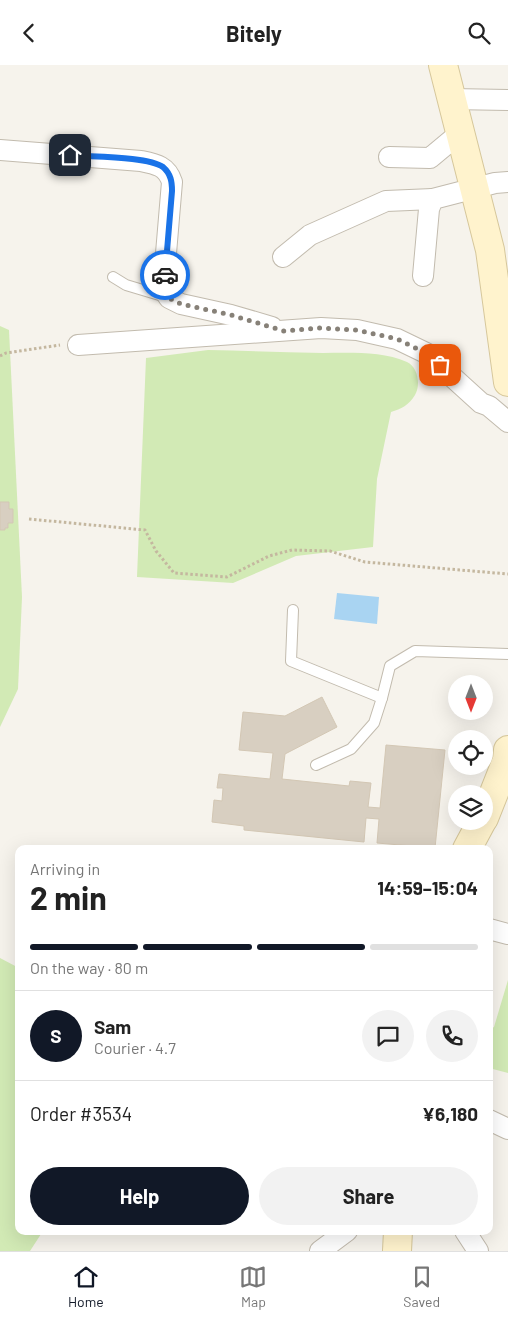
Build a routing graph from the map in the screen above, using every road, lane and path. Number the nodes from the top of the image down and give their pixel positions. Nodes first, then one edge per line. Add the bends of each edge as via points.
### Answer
1 (442, 65) edge
2 (451, 99) junction
3 (508, 99) edge
4 (460, 133) junction
5 (0, 150) edge
6 (389, 157) dead end
7 (508, 182) edge
8 (475, 189) junction
9 (432, 199) junction
10 (283, 257) dead end
11 (423, 276) dead end
12 (113, 277) dead end
13 (169, 298) junction
14 (284, 331) junction
15 (78, 345) joint
16 (0, 357) edge
17 (508, 382) edge
18 (508, 422) edge
19 (29, 519) dead end
20 (508, 574) edge
21 (293, 610) dead end
22 (508, 654) edge
23 (382, 698) junction
24 (508, 750) edge
25 (316, 765) dead end
26 (503, 789) edge
27 (493, 804) edge
28 (477, 830) edge
29 (469, 845) edge
30 (493, 930) edge
31 (508, 934) edge
32 (493, 1122) edge
33 (508, 1129) edge
34 (342, 1235) edge
35 (398, 1235) edge
36 (468, 1235) edge
37 (320, 1251) edge
38 (397, 1251) edge
39 (478, 1251) edge

1 - 2 street
2 - 3 street
2 - 4 street
4 - 6 street via 430,158
4 - 8 street
5 - 13 street via 141,161 162,167 172,182 164,289
7 - 8 street
8 - 9 street
8 - 17 street via 490,250
9 - 10 street via 386,201 310,235
9 - 11 street
12 - 13 lane via 126,285
13 - 14 street
14 - 15 street
14 - 18 street via 357,330 397,339 426,353 481,403
15 - 16 path via 56,345 6,353
19 - 20 path via 145,530 156,551 174,573 227,577 269,556 292,550 330,551 365,562
21 - 23 lane via 291,661
22 - 23 lane via 415,651 390,666
23 - 25 lane via 374,723 350,749
24 - 26 street
26 - 27 street
28 - 29 street
30 - 31 street
32 - 33 street
34 - 37 street
35 - 38 street
36 - 39 street

